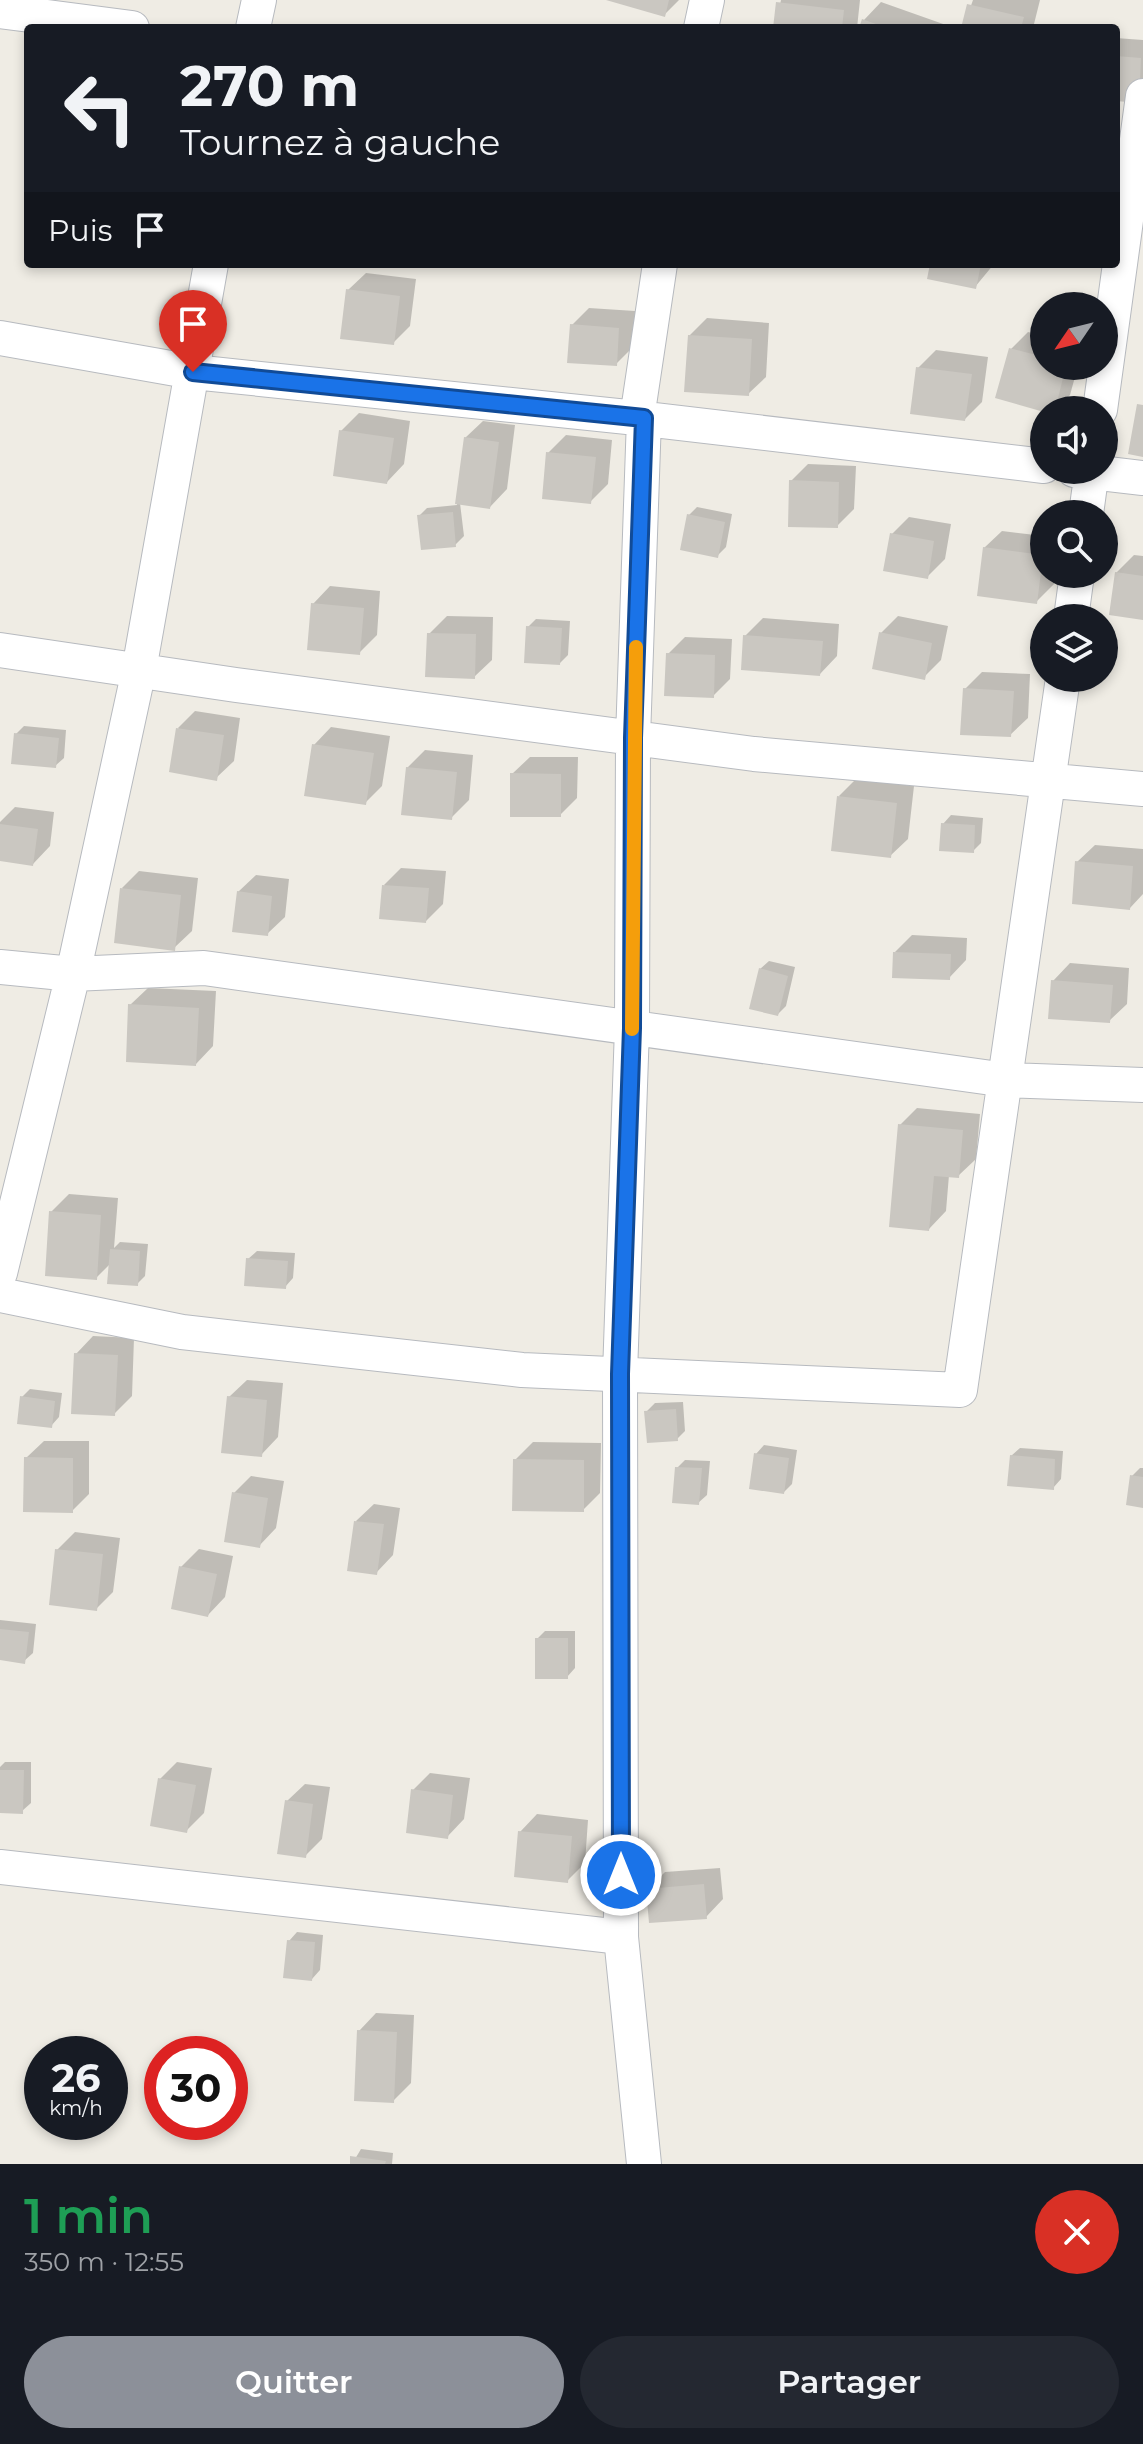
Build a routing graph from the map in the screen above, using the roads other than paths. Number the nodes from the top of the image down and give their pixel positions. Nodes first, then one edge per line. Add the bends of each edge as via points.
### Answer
1 (259, 0) edge
2 (707, 0) edge
3 (0, 11) edge
4 (101, 24) edge
5 (254, 24) edge
6 (702, 24) edge
7 (1143, 96) edge
8 (1130, 161) edge
9 (1120, 244) edge
10 (210, 268) edge
11 (659, 268) edge
12 (1117, 268) edge
13 (0, 338) edge
14 (193, 372) junction
15 (1102, 396) edge
16 (640, 418) junction
17 (1030, 464) edge
18 (1118, 475) edge
19 (1143, 478) edge
20 (0, 650) edge
21 (139, 670) junction
22 (1061, 692) edge
23 (633, 738) junction
24 (1048, 779) junction
25 (1143, 789) edge
26 (0, 967) edge
27 (73, 974) junction
28 (632, 1028) junction
29 (1006, 1080) junction
30 (1143, 1085) edge
31 (0, 1273) edge
32 (0, 1295) edge
33 (620, 1374) junction
34 (0, 1867) edge
35 (621, 1937) junction
36 (644, 2164) edge

1 - 5 street
2 - 6 street
3 - 4 street
7 - 8 street
8 - 9 street
10 - 14 street
11 - 16 street
12 - 15 street
13 - 14 street
14 - 16 street
14 - 21 street
16 - 17 street
16 - 23 street
18 - 19 street
20 - 21 street
21 - 23 street
21 - 27 street
22 - 24 street
23 - 24 street via 754,754
23 - 28 street
24 - 25 street
24 - 29 street
26 - 27 street
27 - 28 street via 204,968
27 - 31 street
28 - 29 street
28 - 33 street
29 - 30 street
29 - 33 street via 960,1390
32 - 33 street via 182,1332 522,1370
33 - 35 street
34 - 35 street
35 - 36 street

